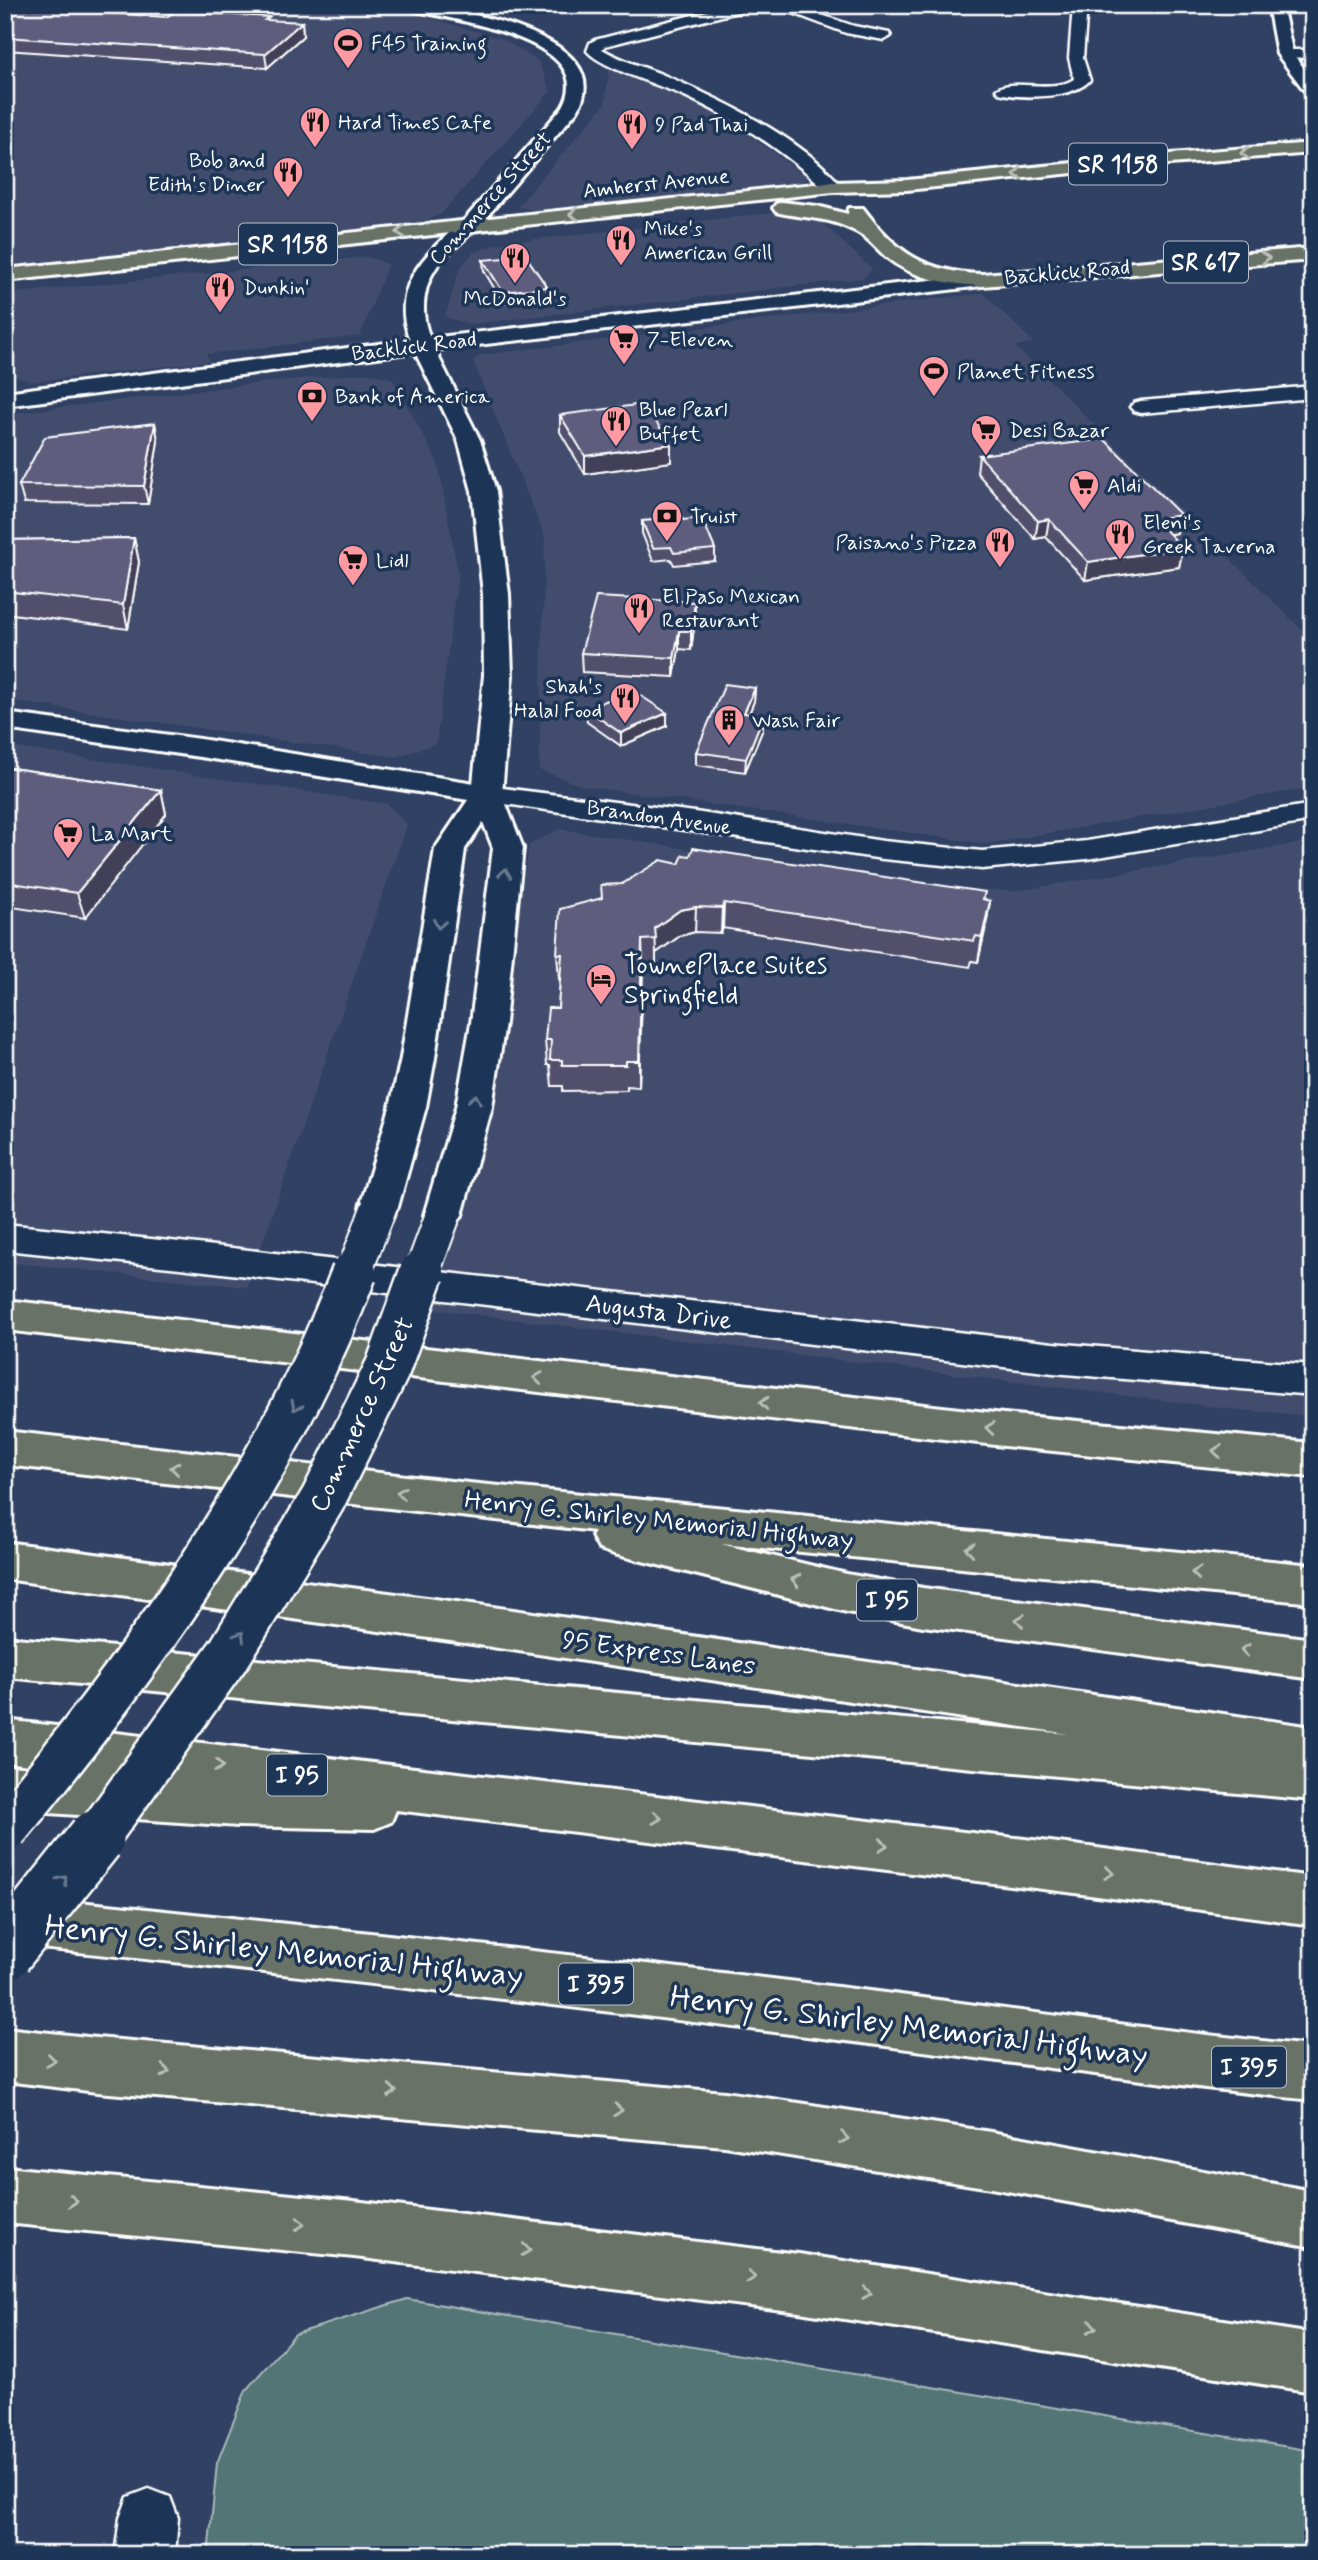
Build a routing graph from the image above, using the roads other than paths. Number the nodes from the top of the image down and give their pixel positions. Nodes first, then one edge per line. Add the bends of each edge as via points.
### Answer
1 (408, 5) edge
2 (748, 5) edge
3 (778, 5) edge
4 (1080, 5) edge
5 (1275, 5) edge
6 (884, 36) dead end
7 (1284, 54) junction
8 (1313, 54) edge
9 (1004, 90) dead end
10 (1313, 91) edge
11 (1313, 148) edge
12 (908, 185) junction
13 (833, 187) junction
14 (855, 211) junction
15 (713, 213) junction
16 (469, 225) junction
17 (870, 231) junction
18 (451, 242) junction
19 (1313, 254) edge
20 (894, 255) junction
21 (5, 275) edge
22 (982, 280) junction
23 (5, 288) edge
24 (822, 298) junction
25 (422, 345) junction
26 (1313, 392) edge
27 (5, 399) edge
28 (1141, 407) dead end
29 (5, 721) edge
30 (487, 794) junction
31 (1313, 812) edge
32 (5, 1237) edge
33 (5, 1315) edge
34 (1313, 1380) edge
35 (5, 1448) edge
36 (1313, 1460) edge
37 (469, 1501) junction
38 (5, 1560) edge
39 (1313, 1584) edge
40 (5, 1657) edge
41 (1313, 1659) edge
42 (5, 1741) edge
43 (1313, 1749) edge
44 (1313, 1778) edge
45 (5, 1788) edge
46 (589, 1810) junction
47 (5, 1830) edge
48 (1313, 1901) edge
49 (5, 1920) edge
50 (5, 1952) edge
51 (5, 2054) edge
52 (1186, 2061) junction
53 (1313, 2073) edge
54 (1313, 2088) edge
55 (5, 2195) edge
56 (1313, 2219) edge
57 (1313, 2363) edge

1 - 16 main road, Commerce Street via 533,39 572,65 580,85 569,111
2 - 13 street via 600,43 594,51 737,115 800,157
3 - 6 street
4 - 9 street via 1076,58 1083,80 1065,88
5 - 7 main road
7 - 8 street
7 - 10 main road
11 -> 12 main road, Amherst Avenue / SR 1158
12 - 13 main road, Amherst Avenue / SR 1158
12 - 14 main road via 860,195 853,203
13 - 14 main road
13 - 15 main road via 816,198
13 -> 16 main road, Amherst Avenue / SR 1158
14 - 17 main road
15 - 17 main road, Amherst Avenue / SR 1158 via 811,209
15 - 18 main road, Amherst Avenue / SR 1158
16 - 18 main road, Commerce Street
16 -> 21 main road, Amherst Avenue / SR 1158
17 - 20 main road
18 - 23 main road, Amherst Avenue / SR 1158
18 - 25 main road, Commerce Street via 435,256 415,293 415,327
22 -> 19 main road, Backlick Road / SR 617
20 - 22 main road via 931,275
20 - 24 main road, Backlick Road / SR 617 via 897,270 892,278
22 - 24 main road, Backlick Road / SR 617
24 - 25 main road, Backlick Road / SR 617
25 - 27 main road, Backlick Road / SR 617
25 - 30 main road, Commerce Street via 469,440 487,507 498,676
26 - 28 street
29 - 30 main road, Brandon Avenue
30 - 31 street, Brandon Avenue via 982,860 1087,850
30 -> 47 main road, Commerce Street, bridge via 450,849 408,1107 359,1266 322,1354 256,1479 163,1625
50 -> 30 main road, Commerce Street, bridge via 107,1825 231,1651 323,1499 388,1367 443,1215 474,1107 508,848
32 - 34 street, Augusta Drive via 1053,1357
36 -> 33 main road via 733,1400
37 -> 35 main road, Henry G. Shirley Memorial Highway / I 95
39 -> 37 main road, Henry G. Shirley Memorial Highway
41 -> 37 main road, I 95 via 860,1595
38 - 43 main road, 95 Express Lanes
40 - 44 main road
42 -> 46 main road, I 95
45 - 46 main road via 238,1803
46 -> 48 main road, I 95
49 - 52 main road, Henry G. Shirley Memorial Highway / I 395 via 351,1955
51 -> 56 main road via 725,2119 991,2160
52 - 53 main road, Henry G. Shirley Memorial Highway / I 395
52 - 54 main road
55 -> 57 main road via 354,2229 786,2281

